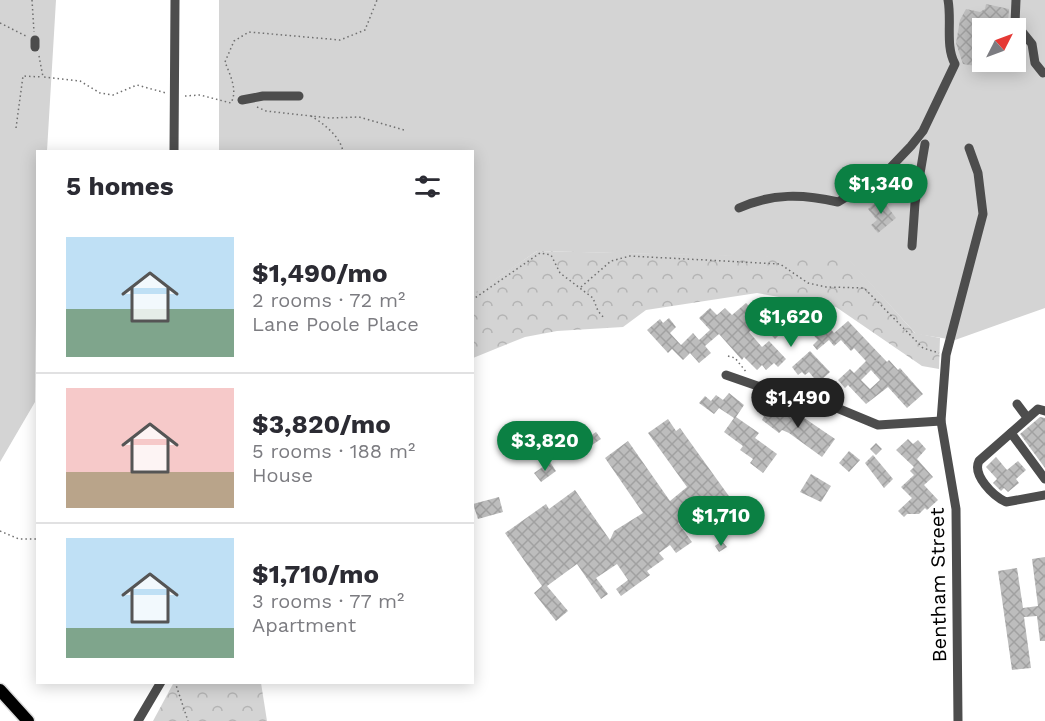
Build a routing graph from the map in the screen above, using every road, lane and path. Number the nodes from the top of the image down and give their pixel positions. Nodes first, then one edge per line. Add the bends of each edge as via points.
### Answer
1 (33, 0) edge
2 (175, 0) edge
3 (377, 0) edge
4 (948, 0) edge
5 (1016, 0) edge
6 (0, 23) edge
7 (35, 44) junction
8 (1043, 73) dead end
9 (43, 77) junction
10 (299, 96) dead end
11 (175, 97) junction
12 (242, 100) joint
13 (308, 115) junction
14 (16, 128) dead end
15 (404, 130) dead end
16 (925, 144) dead end
17 (969, 148) dead end
18 (174, 150) edge
19 (343, 150) edge
20 (739, 208) dead end
21 (912, 246) dead end
22 (581, 287) junction
23 (474, 299) edge
24 (604, 318) dead end
25 (946, 356) junction
26 (726, 375) dead end
27 (1017, 404) dead end
28 (1045, 411) edge
29 (1026, 416) junction
30 (941, 421) junction
31 (1011, 433) junction
32 (1045, 479) edge
33 (1045, 495) edge
34 (0, 531) edge
35 (36, 539) edge
36 (160, 684) edge
37 (176, 684) edge
38 (0, 690) edge
39 (28, 721) edge
40 (138, 721) edge
41 (188, 721) edge
42 (958, 721) edge

1 - 7 path
2 - 11 street
3 - 11 path via 365,30 340,40 249,32 234,41 225,62 233,86 231,102 200,95
4 - 20 street via 955,64 923,132 900,159 890,168 867,176 838,202 787,194
5 - 8 street via 1015,23 1032,44 1035,63
6 - 7 path via 26,35
7 - 9 path
9 - 11 path via 81,81 100,93 113,95 137,85
9 - 14 path via 23,76
10 - 12 street
11 - 18 street
12 - 13 path via 266,111
13 - 15 path via 359,117
13 - 19 path via 321,122
16 - 21 street
17 - 25 street, Bentham Street via 978,173 983,214
22 - 23 path via 560,273 551,255 540,253
22 - 24 path via 593,298
22 - 25 path via 610,261 630,256 780,264 808,283 864,288 923,348
25 - 30 street, Bentham Street
26 - 30 street via 766,388 796,391 878,425
27 - 29 street
28 - 29 street via 1038,409
29 - 31 street
30 - 42 street, Bentham Street via 956,509
31 - 32 street
31 - 33 street via 979,461 979,475 1006,502
34 - 35 path via 20,539
36 - 40 street
37 - 41 path
38 - 39 main road

